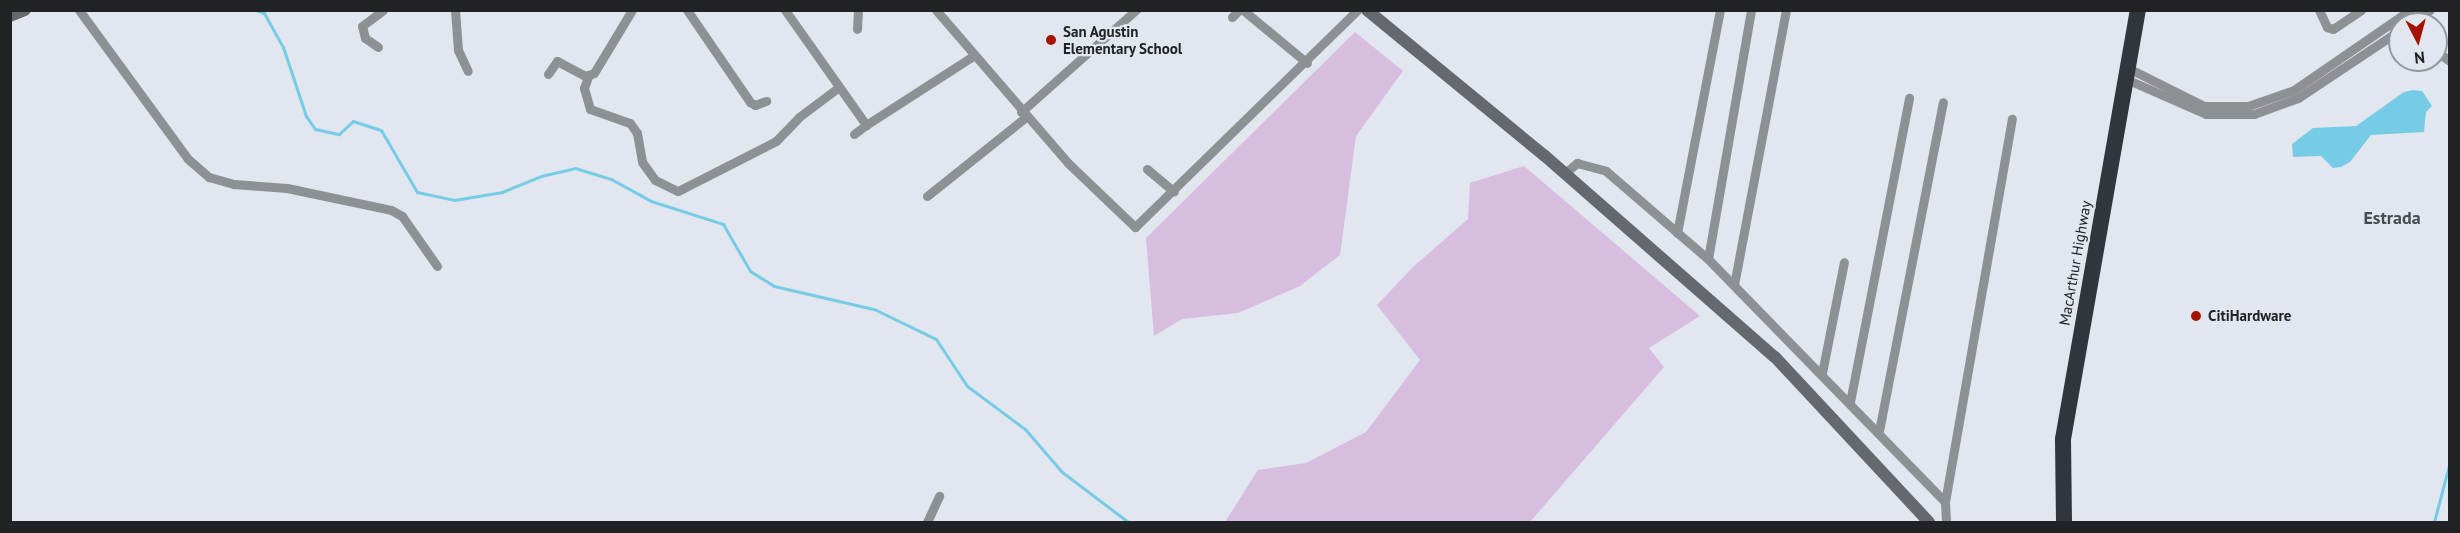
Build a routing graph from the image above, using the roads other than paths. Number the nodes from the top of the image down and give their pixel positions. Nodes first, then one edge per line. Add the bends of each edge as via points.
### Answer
1 (25, 10) edge
2 (79, 10) edge
3 (383, 10) edge
4 (455, 10) edge
5 (632, 10) edge
6 (687, 10) edge
7 (785, 10) edge
8 (858, 10) edge
9 (936, 10) edge
10 (1136, 10) edge
11 (1357, 10) edge
12 (1366, 10) edge
13 (1720, 10) edge
14 (1751, 10) edge
15 (1786, 10) edge
16 (2138, 10) edge
17 (2319, 10) edge
18 (2361, 10) edge
19 (1238, 13) edge
20 (10, 16) edge
21 (2388, 27) edge
22 (857, 29) dead end
23 (2388, 37) edge
24 (378, 47) dead end
25 (973, 56) junction
26 (1307, 63) junction
27 (468, 71) dead end
28 (548, 74) dead end
29 (2127, 74) junction
30 (588, 76) junction
31 (839, 87) junction
32 (2296, 94) junction
33 (1909, 98) dead end
34 (766, 100) dead end
35 (1943, 102) dead end
36 (1024, 114) junction
37 (2012, 119) dead end
38 (866, 125) junction
39 (854, 135) dead end
40 (1148, 168) dead end
41 (1565, 173) junction
42 (1174, 192) junction
43 (927, 196) dead end
44 (1677, 233) junction
45 (1708, 259) junction
46 (1844, 262) dead end
47 (437, 266) dead end
48 (1734, 285) junction
49 (1822, 373) junction
50 (1850, 402) junction
51 (1879, 431) junction
52 (939, 496) dead end
53 (1945, 502) junction
54 (927, 522) edge
55 (1929, 522) edge
56 (1946, 522) edge
57 (2064, 522) edge

1 - 20 street
2 - 47 street via 188,159 209,177 234,184 287,188 391,210 402,216
3 - 24 street via 362,26 366,38
4 - 27 street via 458,50
5 - 30 street via 594,73
6 - 34 street via 750,102 756,105
7 - 31 street
8 - 22 street
9 - 25 street
10 - 36 street
11 - 26 street
12 - 41 street
13 - 44 street
14 - 45 street
15 - 48 street
16 - 29 highway, MacArthur Highway
17 - 18 street via 2332,29
19 - 26 street
21 - 32 street
23 - 32 street
25 - 36 street
25 - 38 street
26 - 42 street
28 - 30 street via 558,62
29 - 32 street via 2183,101 2204,106 2236,108
29 - 57 highway, MacArthur Highway via 2063,439
30 - 31 street via 584,88 590,109 630,123 637,133 642,162 651,175 678,191 776,141 812,105
31 - 38 street
33 - 50 street
35 - 51 street
36 - 42 street via 1130,225 1140,224
36 - 43 street
37 - 53 street
38 - 39 street
40 - 42 street
41 - 44 street via 1577,163 1606,171
41 - 55 street via 1775,357
44 - 45 street
45 - 48 street
46 - 49 street
48 - 49 street
49 - 50 street
50 - 51 street
51 - 53 street
52 - 54 street
53 - 56 street

